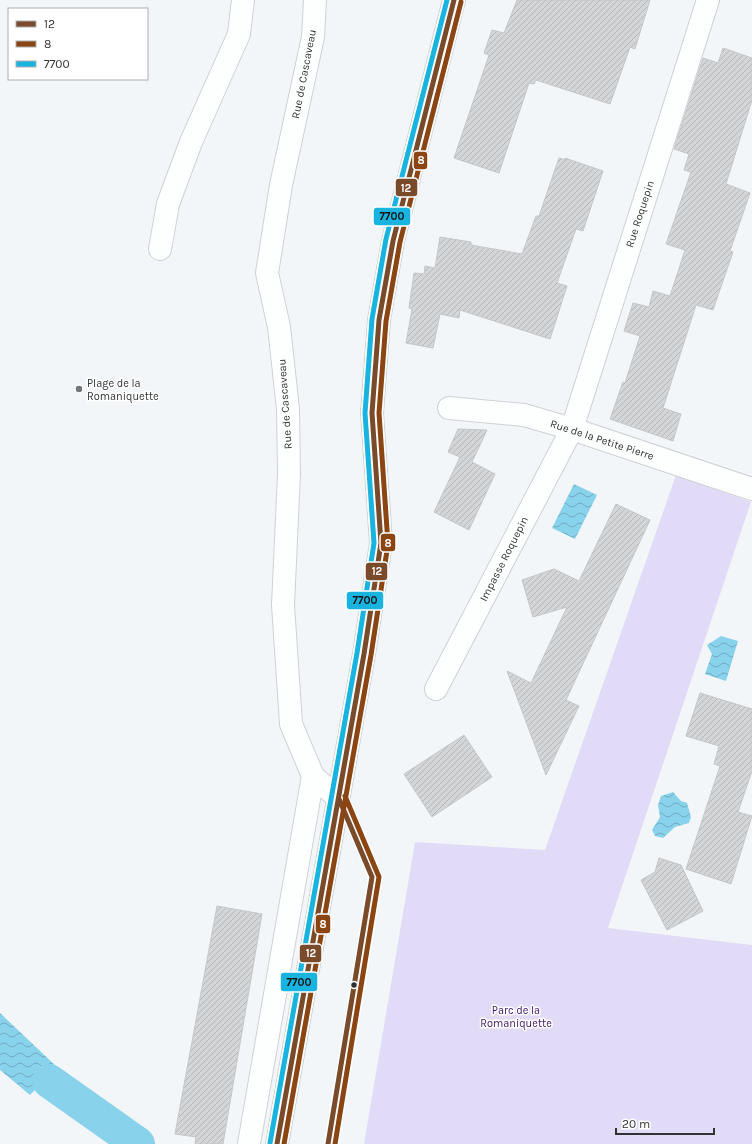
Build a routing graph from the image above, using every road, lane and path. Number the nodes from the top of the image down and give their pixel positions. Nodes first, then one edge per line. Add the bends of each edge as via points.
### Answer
1 (243, 0) edge
2 (315, 0) edge
3 (454, 0) edge
4 (708, 0) edge
5 (160, 249) dead end
6 (449, 408) dead end
7 (572, 429) junction
8 (752, 489) edge
9 (436, 689) dead end
10 (313, 776) junction
11 (338, 798) junction
12 (249, 1144) edge
13 (277, 1144) edge

1 - 5 street via 239,34 191,142 168,204
2 - 10 street, Rue de Cascaveau via 313,37 281,185 267,273 279,327 288,408 289,474 283,605 291,724
3 - 11 street via 393,241 379,320 372,413 381,543
4 - 7 street, Rue Roquepin
6 - 7 street, Rue de la Petite Pierre via 524,415
7 - 8 street, Rue de la Petite Pierre
7 - 9 street, Impasse Roquepin
10 - 11 street, Rue de Cascaveau
10 - 12 street
11 - 13 street

